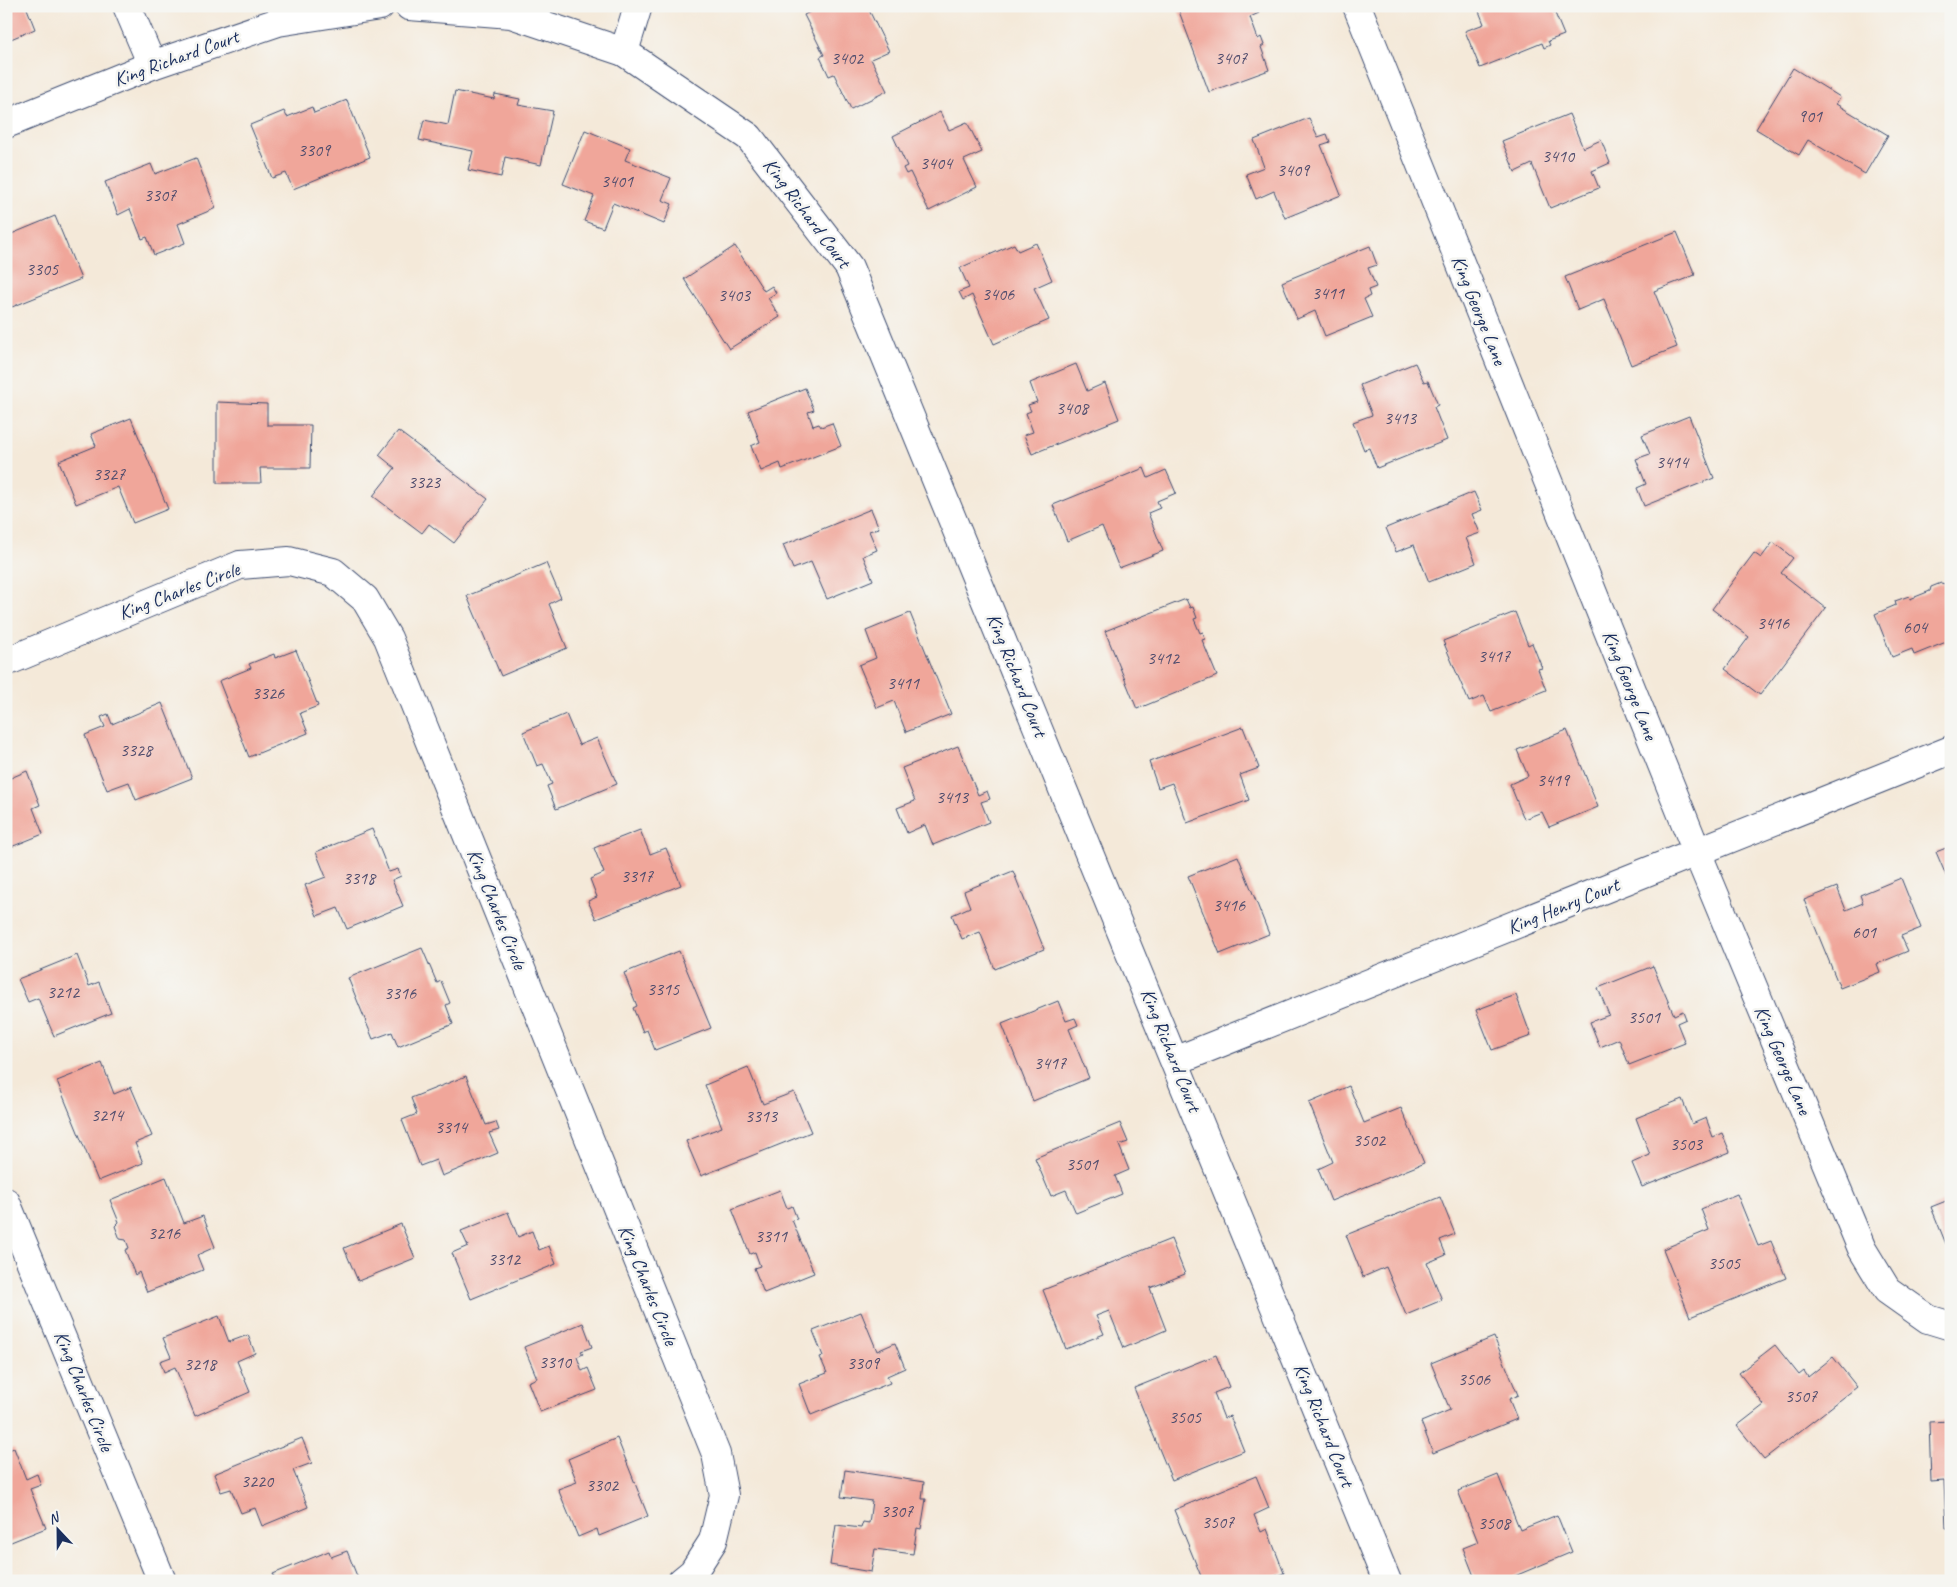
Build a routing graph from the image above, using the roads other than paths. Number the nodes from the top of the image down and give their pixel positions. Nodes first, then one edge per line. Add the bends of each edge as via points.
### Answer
1 (127, 6) edge
2 (380, 6) edge
3 (409, 6) edge
4 (638, 6) edge
5 (1357, 6) edge
6 (624, 52) junction
7 (152, 64) junction
8 (6, 124) edge
9 (6, 662) edge
10 (1951, 750) edge
11 (1697, 852) junction
12 (1176, 1061) junction
13 (6, 1202) edge
14 (1951, 1326) edge
15 (162, 1581) edge
16 (682, 1581) edge
17 (1387, 1581) edge

1 - 7 street
2 - 7 street, King Richard Court via 278,22
3 - 6 street, King Richard Court via 511,14
4 - 6 street
5 - 11 street, King George Lane
6 - 12 street, King Richard Court via 749,137 850,267
7 - 8 street, King Richard Court
9 - 16 street, King Charles Circle via 240,565 289,561 333,572 365,599 392,647 716,1454 724,1495 713,1541 693,1572
10 - 11 street, King Henry Court
11 - 12 street, King Henry Court
11 - 14 street, King George Lane via 1862,1249 1887,1290 1928,1319
12 - 17 street, King Richard Court
13 - 15 street, King Charles Circle

